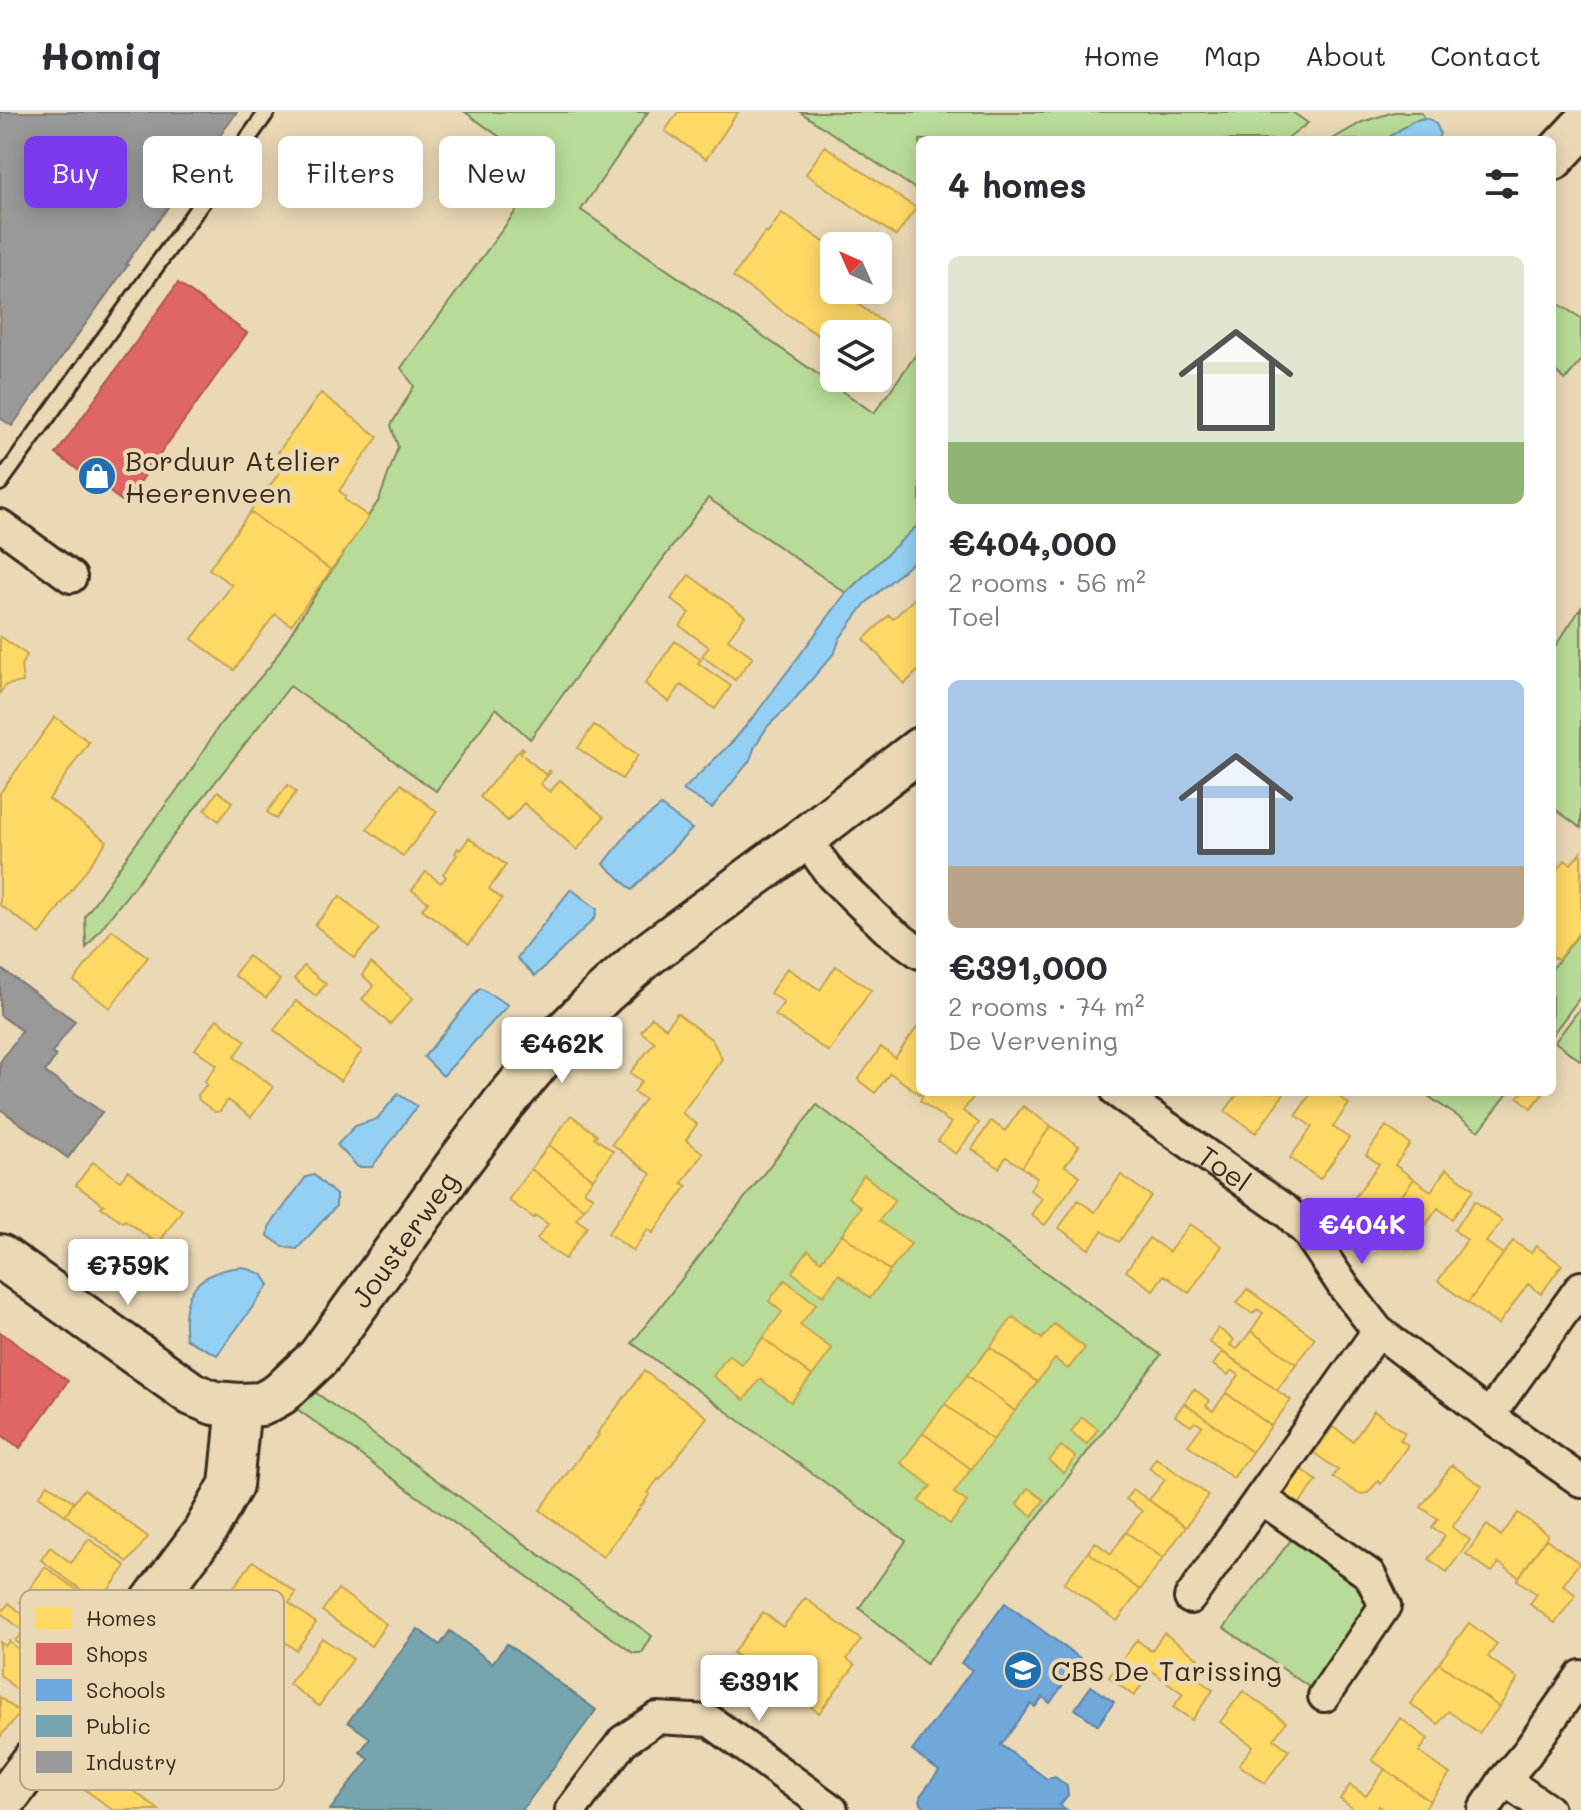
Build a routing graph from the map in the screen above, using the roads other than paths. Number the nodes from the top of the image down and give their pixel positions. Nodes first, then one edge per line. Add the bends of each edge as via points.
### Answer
1 (267, 112) edge
2 (1581, 128) edge
3 (1556, 155) edge
4 (0, 483) edge
5 (0, 525) edge
6 (71, 577) dead end
7 (916, 752) edge
8 (805, 838) junction
9 (916, 950) edge
10 (1123, 1096) edge
11 (0, 1256) edge
12 (1581, 1287) edge
13 (1378, 1331) junction
14 (239, 1405) junction
15 (1489, 1416) junction
16 (1581, 1481) edge
17 (1261, 1498) junction
18 (161, 1590) edge
19 (1190, 1598) dead end
20 (1581, 1676) edge
21 (1324, 1696) dead end
22 (20, 1779) edge
23 (1504, 1780) junction
24 (0, 1806) edge
25 (571, 1810) edge
26 (832, 1810) edge
27 (1484, 1810) edge
28 (1548, 1810) edge

1 - 4 lane
2 - 3 street
5 - 6 street
7 - 8 street, Jousterweg
8 - 9 street via 832,876
8 - 14 street, Jousterweg via 647,955 557,1040 467,1152 319,1357 280,1394 262,1404
10 - 13 street, Toel via 1286,1211 1308,1233
11 - 14 street via 192,1394
12 - 15 street
13 - 15 street, Toel
13 - 17 street
14 - 18 street via 231,1485 204,1533
15 - 16 street, Toel
17 - 19 street
17 - 21 street via 1370,1575 1385,1606
20 - 23 street
22 - 24 street
23 - 27 street
23 - 28 street
25 - 26 street via 623,1741 657,1718 710,1721

